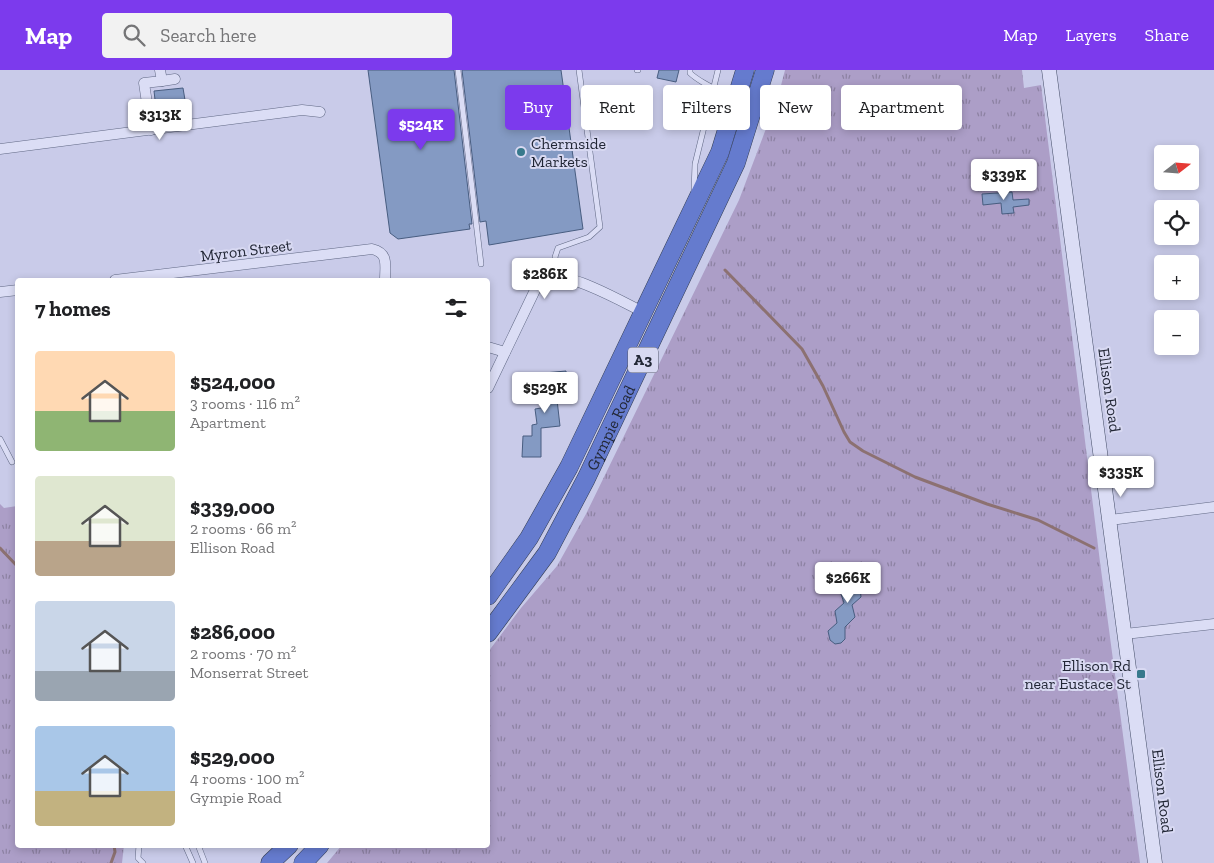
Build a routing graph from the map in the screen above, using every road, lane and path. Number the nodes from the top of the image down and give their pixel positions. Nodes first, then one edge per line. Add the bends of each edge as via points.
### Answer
1 (160, 70) edge
2 (458, 70) edge
3 (579, 70) edge
4 (690, 70) edge
5 (718, 70) edge
6 (745, 70) edge
7 (765, 70) edge
8 (1049, 70) edge
9 (175, 79) dead end
10 (162, 81) junction
11 (709, 85) edge
12 (714, 85) edge
13 (741, 85) edge
14 (320, 112) dead end
15 (151, 130) junction
16 (704, 130) edge
17 (727, 130) edge
18 (0, 149) edge
19 (693, 209) junction
20 (481, 264) dead end
21 (132, 278) edge
22 (385, 278) edge
23 (559, 278) junction
24 (15, 290) edge
25 (0, 292) edge
26 (643, 312) junction
27 (490, 348) edge
28 (505, 352) junction
29 (490, 384) edge
30 (0, 439) edge
31 (12, 462) dead end
32 (1214, 507) edge
33 (1110, 520) junction
34 (490, 593) edge
35 (1214, 624) edge
36 (490, 630) edge
37 (1125, 634) junction
38 (139, 848) edge
39 (186, 848) edge
40 (199, 848) edge
41 (286, 848) edge
42 (317, 848) edge
43 (143, 863) edge
44 (193, 863) edge
45 (205, 863) edge
46 (270, 863) edge
47 (303, 863) edge
48 (1155, 863) edge

1 - 10 street
2 - 20 lane
3 - 23 lane via 600,227 588,237 558,248
4 - 11 lane via 698,81
5 - 12 lane
6 - 13 highway, Gympie Road / A3
7 - 36 highway, Gympie Road / A3 via 736,163 586,479 547,553
8 - 33 main road, Ellison Road
9 - 10 street
10 - 15 street via 144,83
14 - 15 street via 302,110
15 - 18 street
16 - 19 lane via 696,164
17 - 19 highway, Gympie Road / A3
19 - 26 highway, Gympie Road / A3
21 - 22 street, Myron Street via 372,249 380,251 385,261
23 - 26 street via 575,281
23 - 28 street via 536,288
24 - 25 street
26 - 34 highway, Gympie Road / A3 via 569,467 529,538
27 - 28 street
28 - 29 street
30 - 31 lane
32 - 33 street
33 - 37 main road, Ellison Road
35 - 37 street
37 - 48 main road, Ellison Road
38 - 43 lane via 138,858
39 - 44 lane
40 - 45 lane
41 - 46 highway
42 - 47 highway

